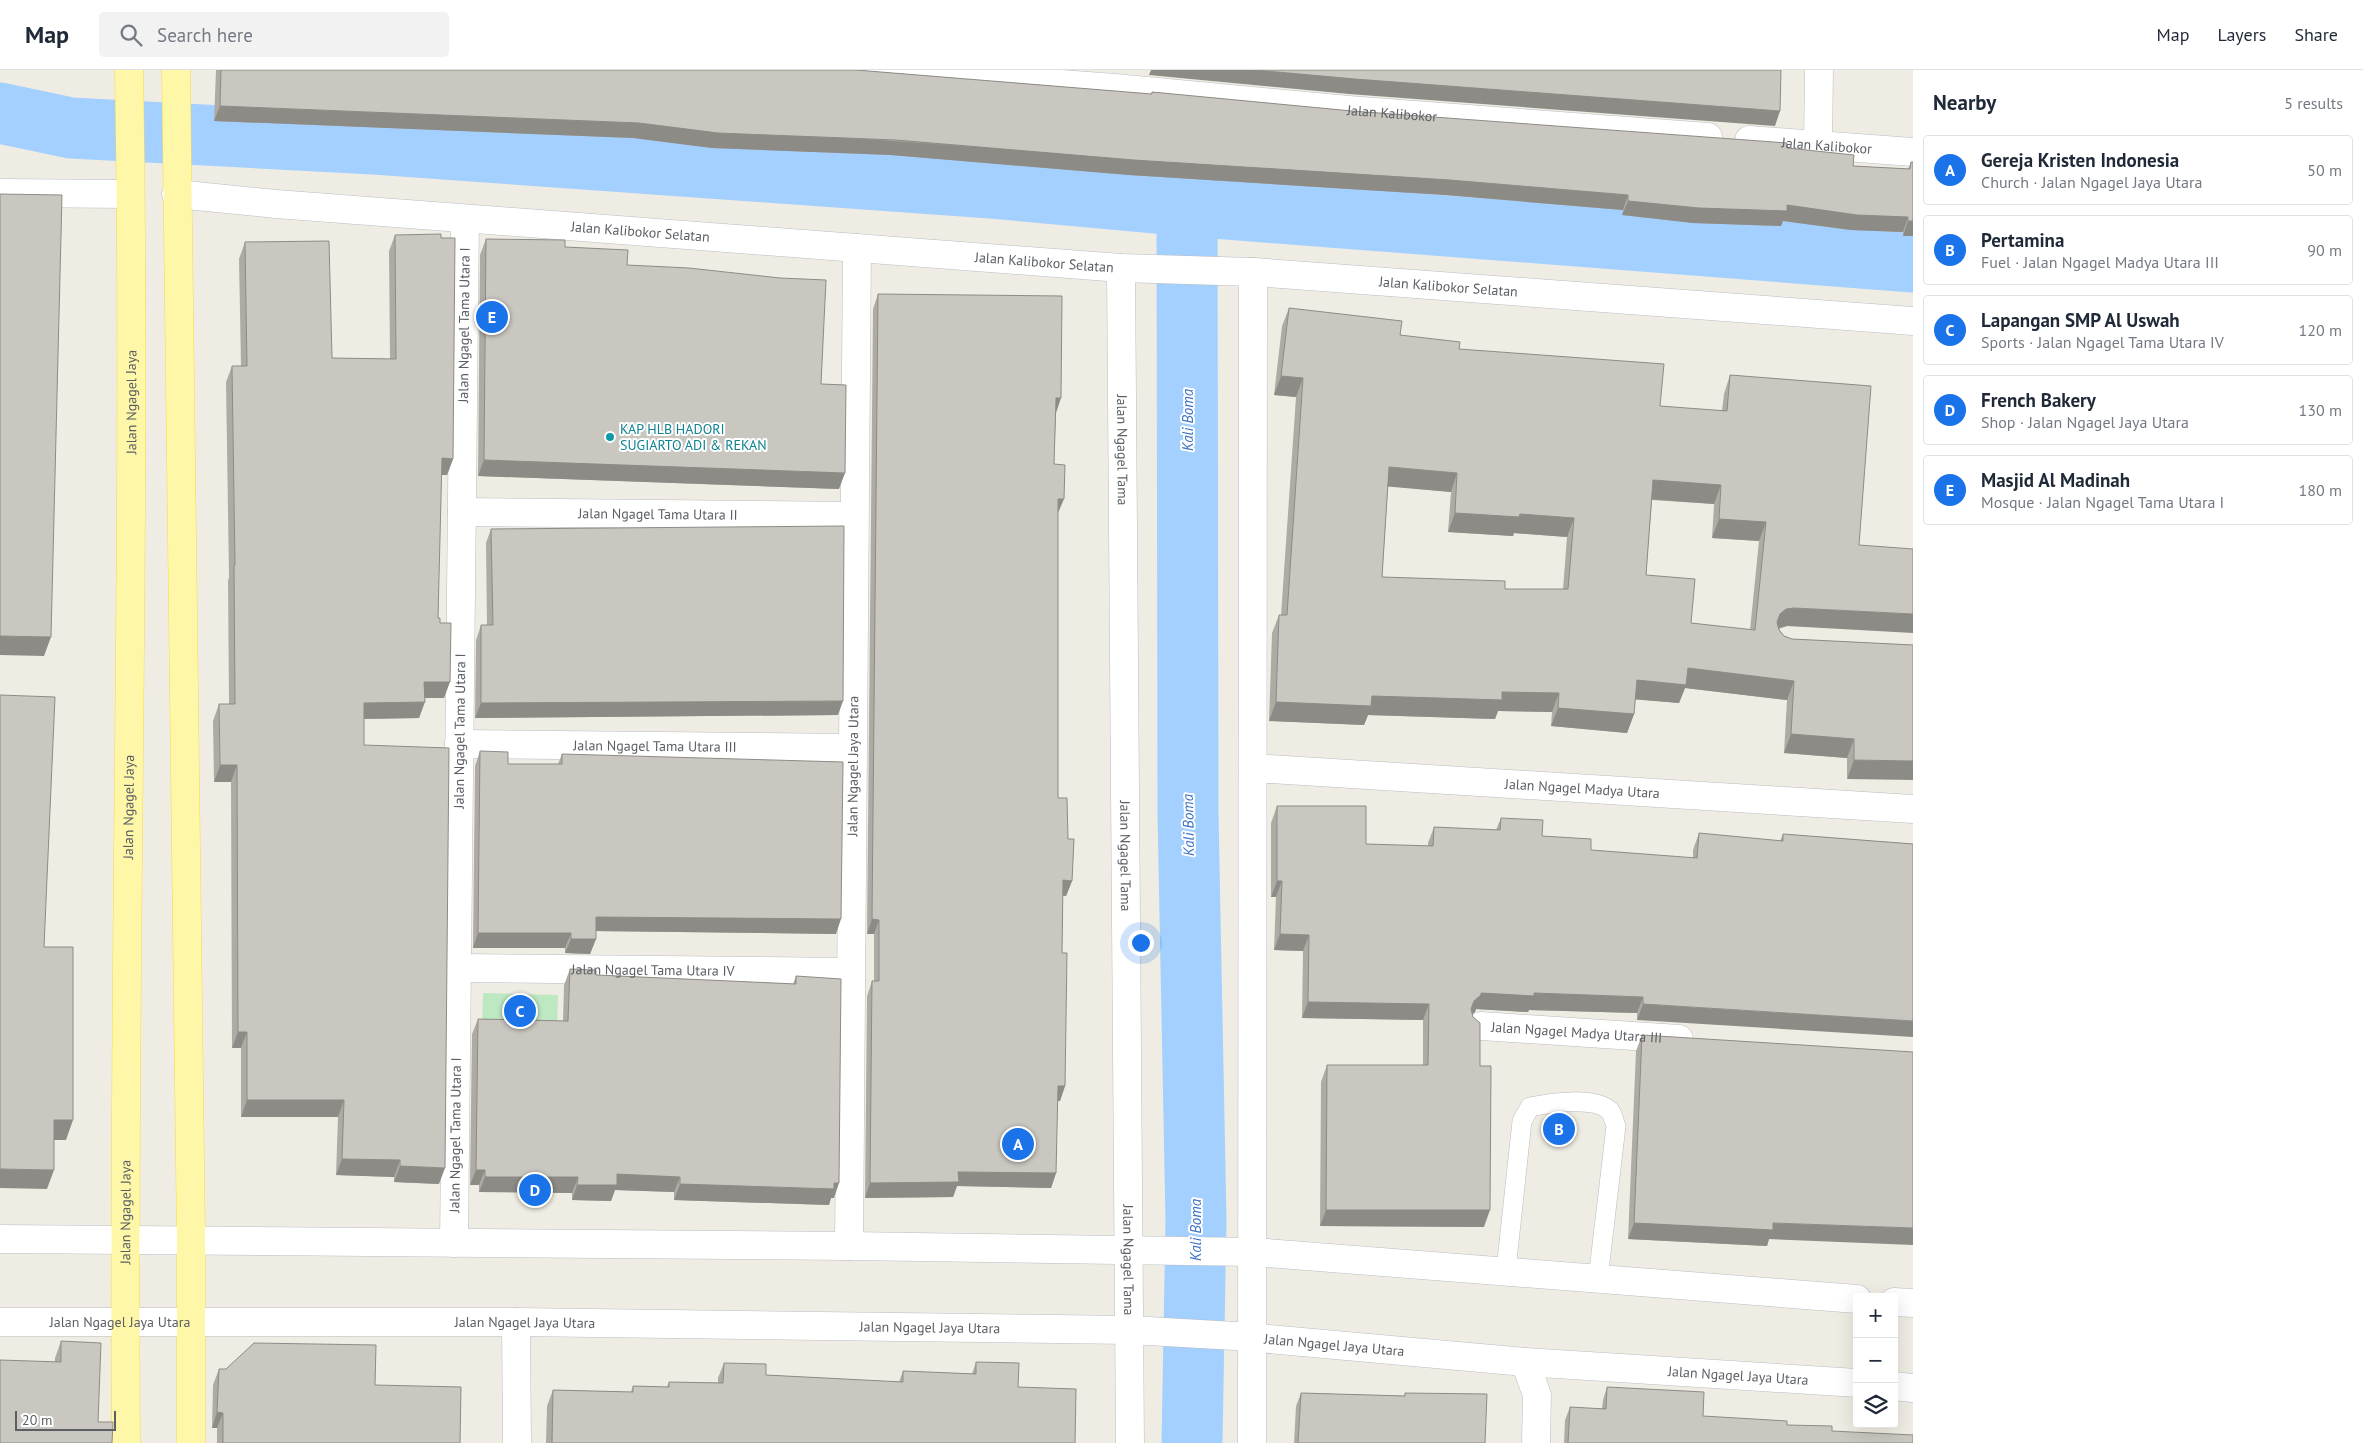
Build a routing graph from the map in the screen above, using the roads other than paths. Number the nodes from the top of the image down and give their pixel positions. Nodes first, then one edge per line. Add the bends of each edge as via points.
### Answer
1 (873, 70) edge
2 (1819, 70) edge
3 (129, 73) edge
4 (176, 75) edge
5 (1116, 79) edge
6 (1818, 145) junction
7 (1913, 152) edge
8 (130, 182) junction
9 (176, 183) junction
10 (0, 192) edge
11 (465, 219) junction
12 (857, 248) junction
13 (1132, 268) junction
14 (1243, 271) junction
15 (1913, 321) edge
16 (462, 512) junction
17 (854, 516) junction
18 (459, 744) junction
19 (852, 748) junction
20 (1252, 768) junction
21 (1913, 809) edge
22 (457, 968) junction
23 (850, 972) junction
24 (1481, 1026) edge
25 (1707, 1040) edge
26 (0, 1239) edge
27 (191, 1240) junction
28 (125, 1241) junction
29 (454, 1244) junction
30 (849, 1246) junction
31 (1129, 1250) junction
32 (1244, 1252) junction
33 (1506, 1270) junction
34 (1598, 1279) junction
35 (1853, 1299) edge
36 (1898, 1302) edge
37 (1913, 1303) edge
38 (0, 1322) edge
39 (191, 1322) junction
40 (516, 1322) junction
41 (125, 1323) junction
42 (1130, 1330) junction
43 (1244, 1337) junction
44 (1525, 1362) junction
45 (1853, 1384) edge
46 (1898, 1386) edge
47 (1913, 1388) edge
48 (126, 1443) edge
49 (191, 1443) edge
50 (517, 1443) edge
51 (1130, 1443) edge
52 (1252, 1443) edge
53 (1536, 1443) edge

1 - 5 street, Jalan Kalibokor
2 - 6 street
3 - 8 main road, Jalan Ngagel Jaya
4 - 9 main road
5 - 6 street, Jalan Kalibokor via 1348,110
6 - 7 street, Jalan Kalibokor
8 - 10 street
8 - 28 main road, Jalan Ngagel Jaya
9 - 11 street, Jalan Kalibokor Selatan via 276,204
9 - 27 main road
11 - 12 street, Jalan Kalibokor Selatan
11 - 16 street, Jalan Ngagel Tama Utara I
12 - 13 street, Jalan Kalibokor Selatan
12 - 17 street, Jalan Ngagel Jaya Utara
13 - 14 street, Jalan Kalibokor Selatan
13 - 31 street, Jalan Ngagel Tama
14 - 15 street, Jalan Kalibokor Selatan
14 - 20 street
16 - 17 street, Jalan Ngagel Tama Utara II
16 - 18 street, Jalan Ngagel Tama Utara I
17 - 19 street, Jalan Ngagel Jaya Utara
18 - 19 street, Jalan Ngagel Tama Utara III
18 - 22 street, Jalan Ngagel Tama Utara I
19 - 23 street, Jalan Ngagel Jaya Utara
20 - 21 street, Jalan Ngagel Madya Utara
20 - 32 street
22 - 23 street, Jalan Ngagel Tama Utara IV
22 - 29 street, Jalan Ngagel Tama Utara I
23 - 30 street, Jalan Ngagel Jaya Utara
24 - 25 street, Jalan Ngagel Madya Utara III
26 - 28 street
27 - 28 street
27 - 29 street
27 - 39 main road
28 - 41 main road, Jalan Ngagel Jaya
29 - 30 street
30 - 31 street
31 - 32 street
31 - 42 street, Jalan Ngagel Tama
32 - 33 street
32 - 43 street
33 - 34 street
33 - 34 lane via 1522,1121 1530,1107 1555,1101 1601,1105 1612,1112 1616,1126
34 - 35 street
36 - 37 street
38 - 41 street, Jalan Ngagel Jaya Utara
39 - 40 street, Jalan Ngagel Jaya Utara
39 - 41 street, Jalan Ngagel Jaya Utara
39 - 49 main road
40 - 42 street, Jalan Ngagel Jaya Utara
40 - 50 street
41 - 48 main road, Jalan Ngagel Jaya
42 - 43 street, Jalan Ngagel Jaya Utara
42 - 51 street, Jalan Ngagel Tama
43 - 44 street, Jalan Ngagel Jaya Utara
43 - 52 street
44 - 45 street, Jalan Ngagel Jaya Utara
44 - 53 street via 1537,1395
46 - 47 street

